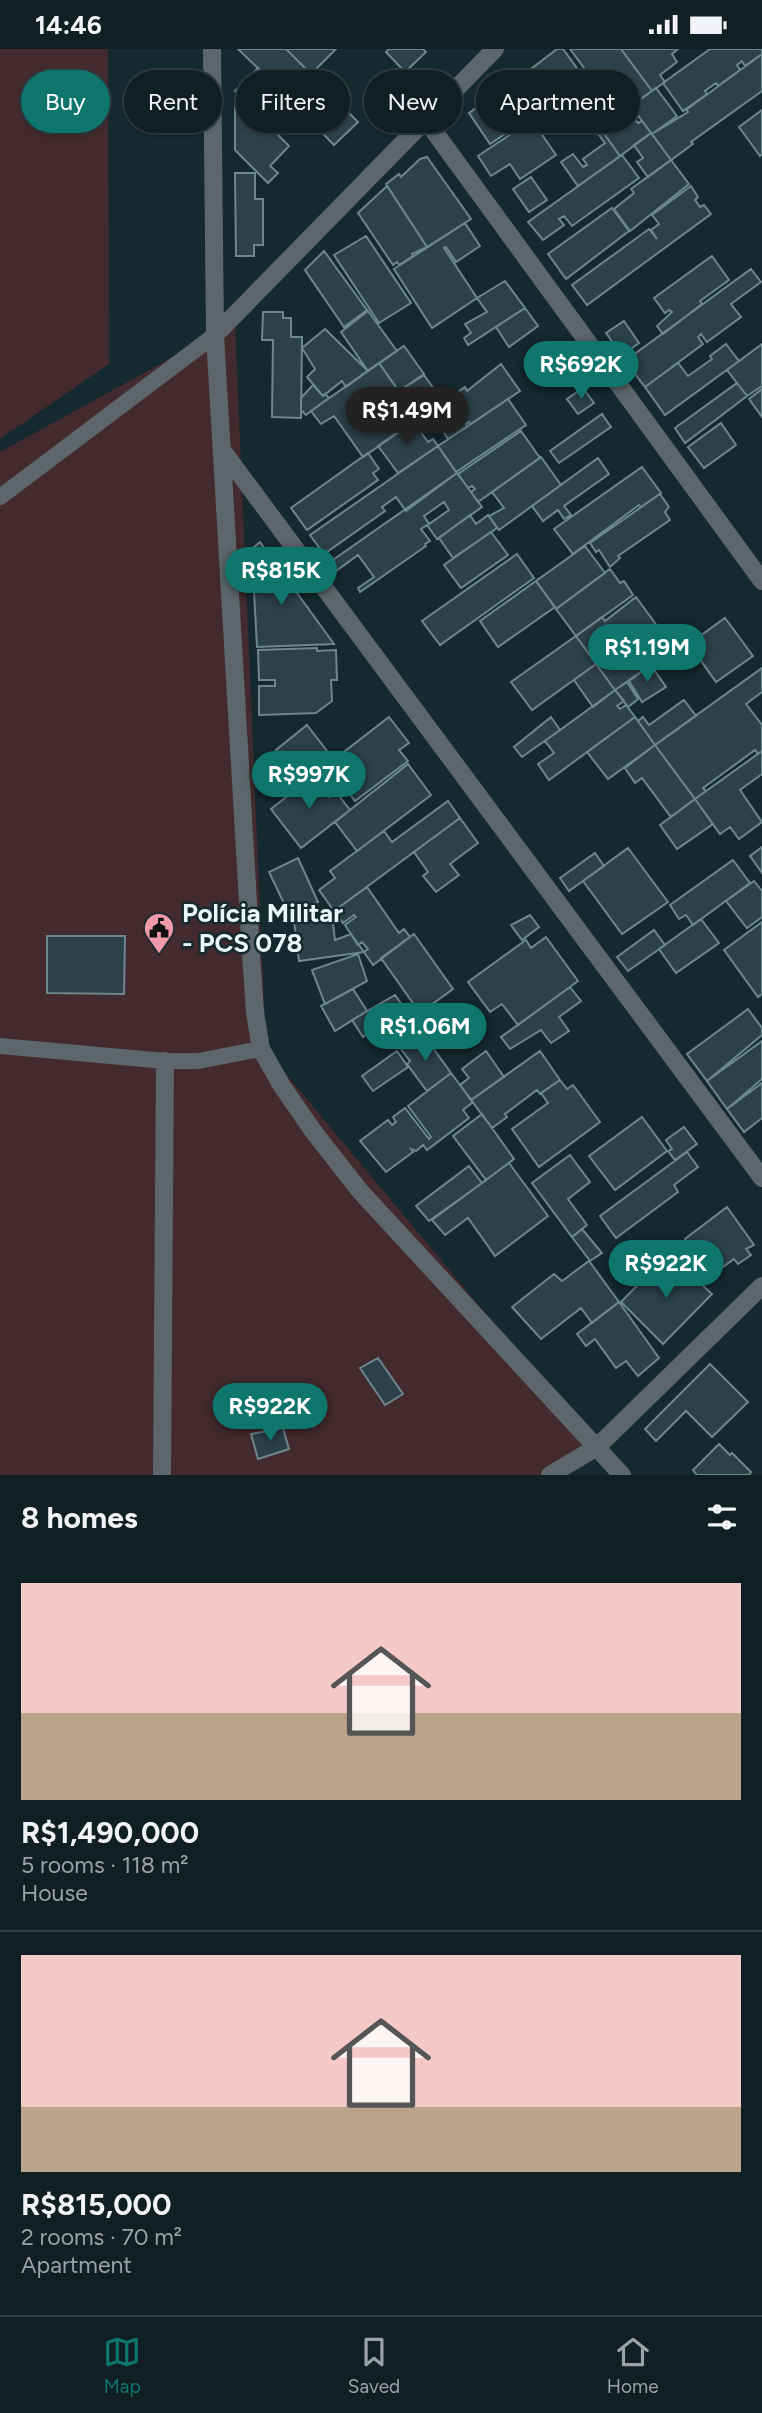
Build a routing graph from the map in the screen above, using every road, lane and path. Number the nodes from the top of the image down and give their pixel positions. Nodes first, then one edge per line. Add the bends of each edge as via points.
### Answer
1 (212, 49) edge
2 (495, 49) edge
3 (462, 82) edge
4 (411, 133) edge
5 (435, 133) edge
6 (215, 335) junction
7 (222, 450) junction
8 (0, 497) edge
9 (762, 581) edge
10 (0, 1046) edge
11 (261, 1049) junction
12 (164, 1062) junction
13 (762, 1178) edge
14 (762, 1286) edge
15 (597, 1447) junction
16 (162, 1475) edge
17 (550, 1475) edge
18 (622, 1475) edge

1 - 6 street
2 - 3 street
4 - 6 street
5 - 9 street
6 - 7 street
6 - 8 lane
7 - 11 street via 251,954
7 - 13 street
10 - 12 lane
11 - 12 lane via 198,1061
11 - 15 street via 313,1131 360,1191
12 - 16 street
14 - 15 street
15 - 17 street
15 - 18 street

